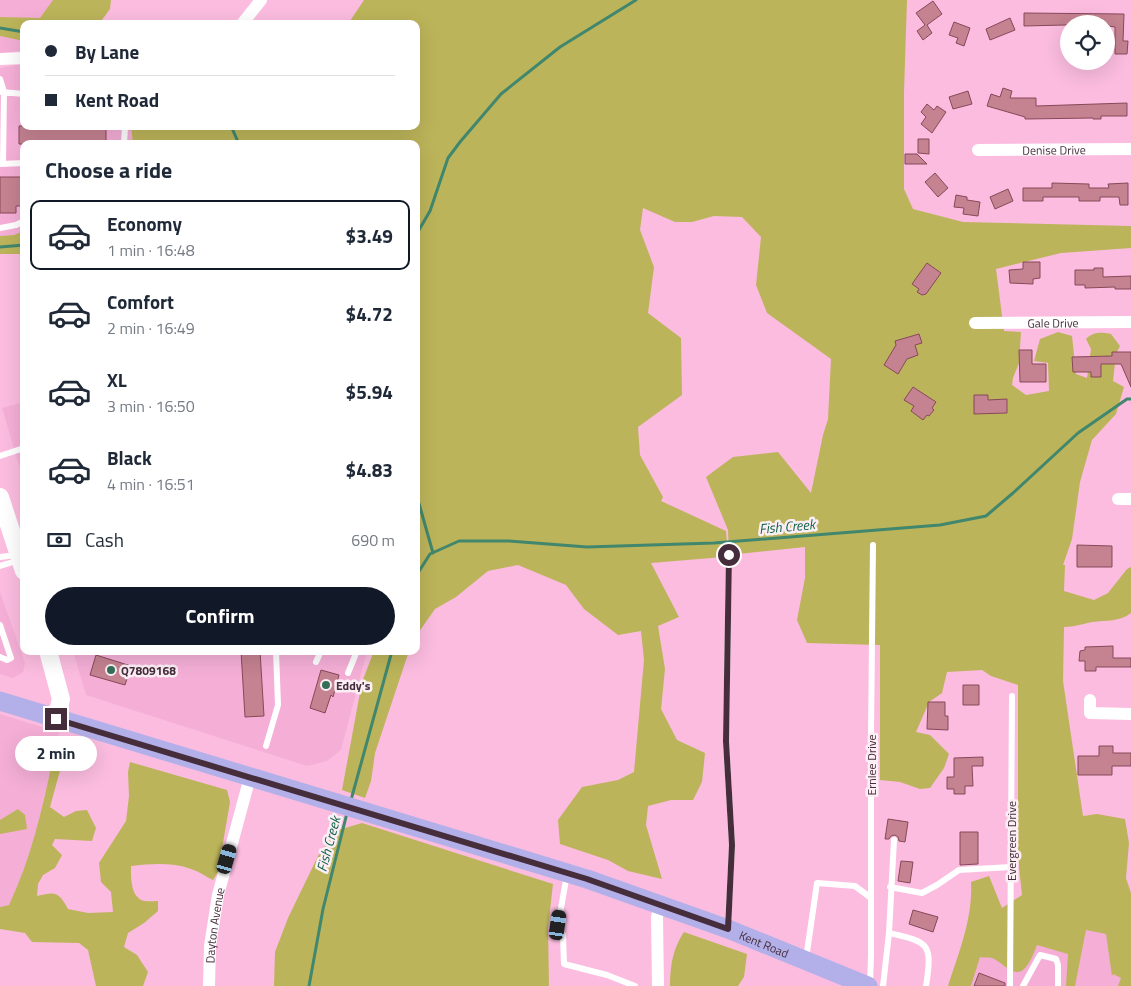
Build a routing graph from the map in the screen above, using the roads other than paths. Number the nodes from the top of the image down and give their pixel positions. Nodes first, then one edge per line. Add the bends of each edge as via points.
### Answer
1 (261, 0) edge
2 (245, 20) edge
3 (20, 58) edge
4 (0, 59) edge
5 (0, 79) edge
6 (2, 92) edge
7 (20, 94) edge
8 (1131, 149) edge
9 (978, 150) dead end
10 (20, 163) edge
11 (2, 164) edge
12 (20, 223) edge
13 (0, 228) edge
14 (975, 322) dead end
15 (1131, 322) edge
16 (20, 449) edge
17 (0, 456) edge
18 (0, 497) edge
19 (873, 545) dead end
20 (729, 555) dead end
21 (20, 556) edge
22 (0, 557) edge
23 (0, 566) edge
24 (0, 626) edge
25 (49, 655) edge
26 (276, 655) edge
27 (319, 655) edge
28 (355, 655) edge
29 (0, 658) edge
30 (316, 662) dead end
31 (348, 673) dead end
32 (1012, 696) dead end
33 (1090, 700) dead end
34 (0, 701) edge
35 (1131, 714) edge
36 (56, 719) junction
37 (266, 746) dead end
38 (250, 777) junction
39 (894, 840) dead end
40 (1011, 867) junction
41 (568, 873) junction
42 (890, 887) junction
43 (871, 898) junction
44 (660, 904) junction
45 (728, 929) junction
46 (889, 933) junction
47 (806, 960) junction
48 (209, 986) edge
49 (635, 986) edge
50 (658, 986) edge
51 (869, 986) edge
52 (883, 986) edge
53 (926, 986) edge
54 (1010, 986) edge
55 (1023, 986) edge
56 (1058, 986) edge

1 - 2 street
3 - 4 street
5 - 6 lane
6 - 7 lane
6 - 11 lane
8 - 9 street, Denise Drive
10 - 11 lane
12 - 13 lane
14 - 15 street, Gale Drive
16 - 17 lane
18 - 21 main road
19 - 43 lane, Ernlee Drive
20 - 45 lane via 726,741 732,845
21 - 22 lane
21 - 23 lane
24 - 29 lane via 11,658
25 - 36 main road via 60,699
26 - 37 lane via 278,705
27 - 30 lane
28 - 31 lane
32 - 40 lane, Evergreen Drive
33 - 35 street via 1090,713
34 - 36 main road, Kent Road
36 - 38 main road, Kent Road
38 - 41 main road, Kent Road
38 - 48 street, Dayton Avenue via 216,903
39 - 42 lane
40 - 42 lane via 960,870 922,893
40 - 54 lane, Evergreen Drive
41 - 44 main road, Kent Road
41 - 49 lane via 558,925 563,935 564,964
42 - 46 lane
43 - 47 lane via 856,886 817,883
43 - 51 lane, Ernlee Drive
44 - 45 main road, Kent Road
44 - 50 street via 657,917
45 - 47 main road, Kent Road
46 - 52 lane
46 - 53 lane via 918,940 925,945 928,954
47 - 51 main road, Kent Road
55 - 56 lane via 1040,955 1056,959

